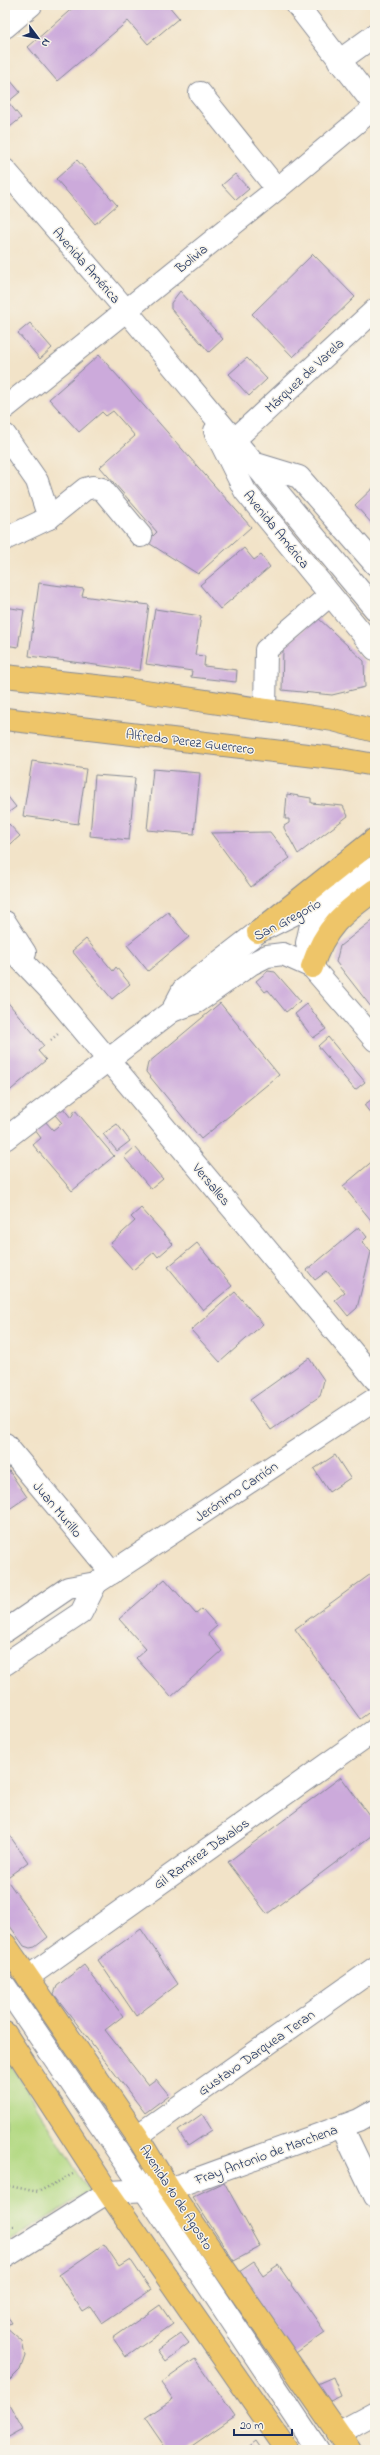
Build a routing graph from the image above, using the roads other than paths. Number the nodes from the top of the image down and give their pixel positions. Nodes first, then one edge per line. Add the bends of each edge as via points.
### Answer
1 (31, 5) edge
2 (296, 5) edge
3 (5, 27) edge
4 (375, 35) edge
5 (339, 61) junction
6 (200, 93) dead end
7 (375, 107) edge
8 (5, 170) edge
9 (277, 189) junction
10 (126, 310) junction
11 (375, 310) edge
12 (198, 397) junction
13 (5, 408) edge
14 (5, 435) edge
15 (234, 440) junction
16 (253, 463) junction
17 (49, 518) junction
18 (141, 536) dead end
19 (5, 539) edge
20 (375, 564) edge
21 (330, 595) junction
22 (375, 609) edge
23 (375, 649) edge
24 (5, 676) edge
25 (266, 710) junction
26 (375, 714) edge
27 (5, 719) edge
28 (333, 720) junction
29 (375, 730) edge
30 (341, 759) junction
31 (375, 765) edge
32 (375, 782) edge
33 (375, 839) edge
34 (375, 867) edge
35 (375, 890) edge
36 (338, 892) junction
37 (5, 922) edge
38 (258, 932) junction
39 (5, 943) edge
40 (312, 967) junction
41 (49, 988) junction
42 (172, 1011) junction
43 (375, 1040) edge
44 (108, 1060) junction
45 (5, 1139) edge
46 (375, 1379) edge
47 (375, 1399) edge
48 (5, 1444) edge
49 (104, 1578) junction
50 (5, 1631) edge
51 (5, 1664) edge
52 (375, 1730) edge
53 (5, 1944) edge
54 (375, 1968) edge
55 (28, 1977) junction
56 (5, 1986) edge
57 (5, 2033) edge
58 (374, 2113) edge
59 (342, 2127) junction
60 (137, 2136) junction
61 (169, 2189) junction
62 (145, 2191) junction
63 (108, 2192) junction
64 (375, 2196) edge
65 (5, 2257) edge
66 (375, 2413) edge
67 (344, 2442) edge
68 (287, 2450) edge
69 (318, 2450) edge

1 - 3 street
2 - 5 street
4 - 5 street
5 - 7 street
6 - 9 street
7 - 9 street, Bolivia
8 - 10 street, Avenida América
9 - 10 street, Bolivia
10 - 12 street, Avenida América
10 - 13 street, Bolivia
11 - 15 street, Márquez de Varela
12 - 15 street, Avenida América
12 - 21 street, Avenida América via 245,491
14 - 17 street via 37,481
15 - 16 street, Avenida América
16 - 20 street via 298,477
16 - 22 street, Avenida América
17 - 18 street via 85,489 93,486 102,488
17 - 19 street
21 - 23 street, Avenida América
21 - 25 street via 266,650
24 - 25 main road via 132,690
25 - 28 main road
26 - 28 main road
27 - 30 main road, Alfredo Perez Guerrero
28 - 29 main road
30 - 31 main road, Alfredo Perez Guerrero
30 - 32 main road
33 - 38 main road
34 - 36 street, San Gregorio
35 - 40 main road via 350,907 330,926
36 - 38 street, San Gregorio
36 - 40 street via 311,925 307,943
37 - 41 street, Versalles
38 - 42 street, San Gregorio via 183,990
39 - 41 street, Versalles
40 - 42 street, San Gregorio via 283,954 267,956 251,964 197,1002
40 - 43 street
41 - 44 street, Versalles
42 - 44 street, San Gregorio
44 - 45 street, San Gregorio
44 - 46 street, Versalles
47 - 49 street, Jerónimo Carrión
48 - 49 street, Juan Murillo
49 - 50 street, Jerónimo Carrión via 68,1588
49 - 51 street, Jerónimo Carrión via 81,1613
52 - 55 street, Gil Ramírez Dávalos
53 - 55 main road, Avenida 10 de Agosto
54 - 60 street, Gustavo Darquea Teran
55 - 60 main road, Avenida 10 de Agosto
56 - 62 street
57 - 63 main road
58 - 59 street, Fray Antonio de Marchena
59 - 61 street, Fray Antonio de Marchena
59 - 64 street
60 - 61 main road, Avenida 10 de Agosto
61 - 62 street, Fray Antonio de Marchena
61 - 67 main road, Avenida 10 de Agosto
62 - 63 street, Fray Antonio de Marchena
62 - 69 street
63 - 65 street
63 - 68 main road
66 - 67 street

